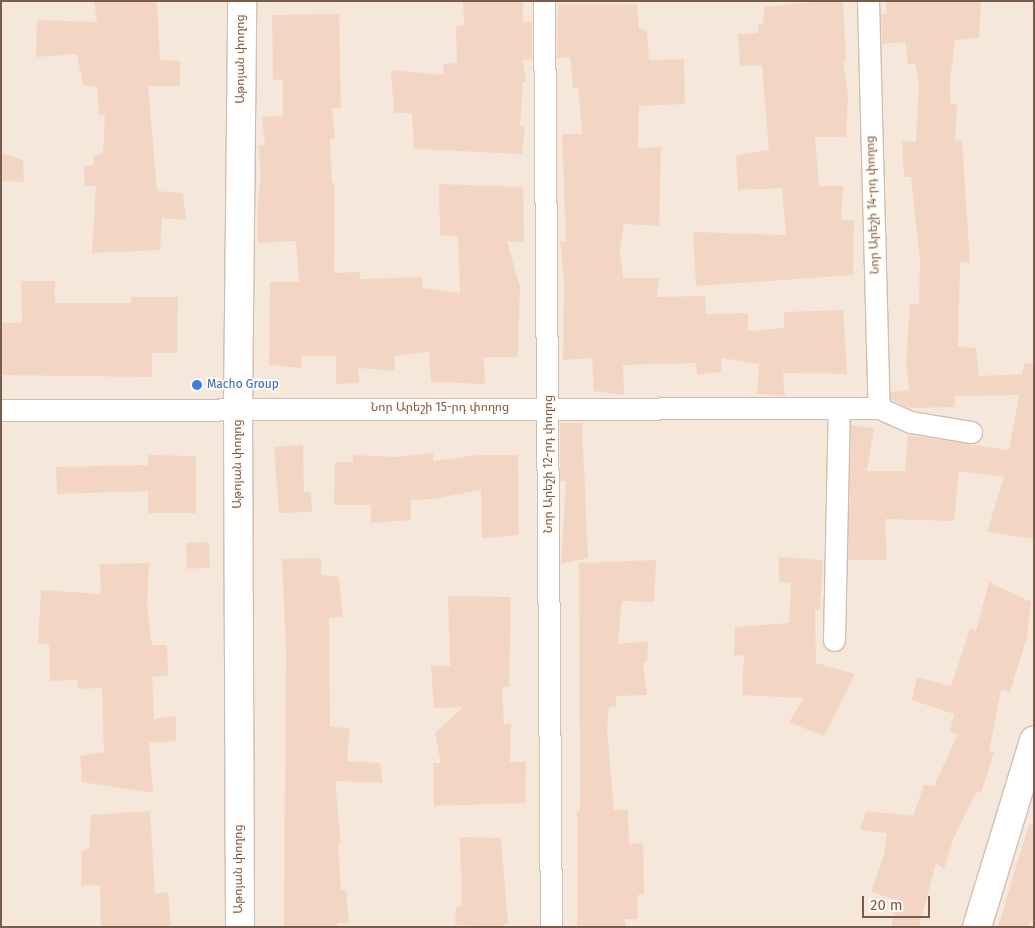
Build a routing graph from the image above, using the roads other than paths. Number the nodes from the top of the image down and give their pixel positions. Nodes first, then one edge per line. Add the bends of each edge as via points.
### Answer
1 (242, 1) edge
2 (544, 1) edge
3 (868, 1) edge
4 (548, 407) junction
5 (839, 408) junction
6 (879, 408) junction
7 (238, 409) junction
8 (1, 410) edge
9 (971, 432) dead end
10 (834, 640) dead end
11 (1034, 741) edge
12 (240, 927) edge
13 (551, 927) edge
14 (977, 927) edge

1 - 7 main road, Աթոյան փողոց
2 - 4 street, Նոր Արեշի 12-րդ փողոց
3 - 6 street, Նոր Արեշի 14-րդ փողոց
4 - 5 street, Նոր Արեշի 15-րդ փողոց
4 - 7 street, Նոր Արեշի 15-րդ փողոց
4 - 13 street, Նոր Արեշի 12-րդ փողոց
5 - 6 street, Նոր Արեշի 15-րդ փողոց
5 - 10 street
6 - 9 street via 911,422
7 - 8 street, Նոր Արեշի 15-րդ փողոց
7 - 12 main road, Աթոյան փողոց
11 - 14 main road

